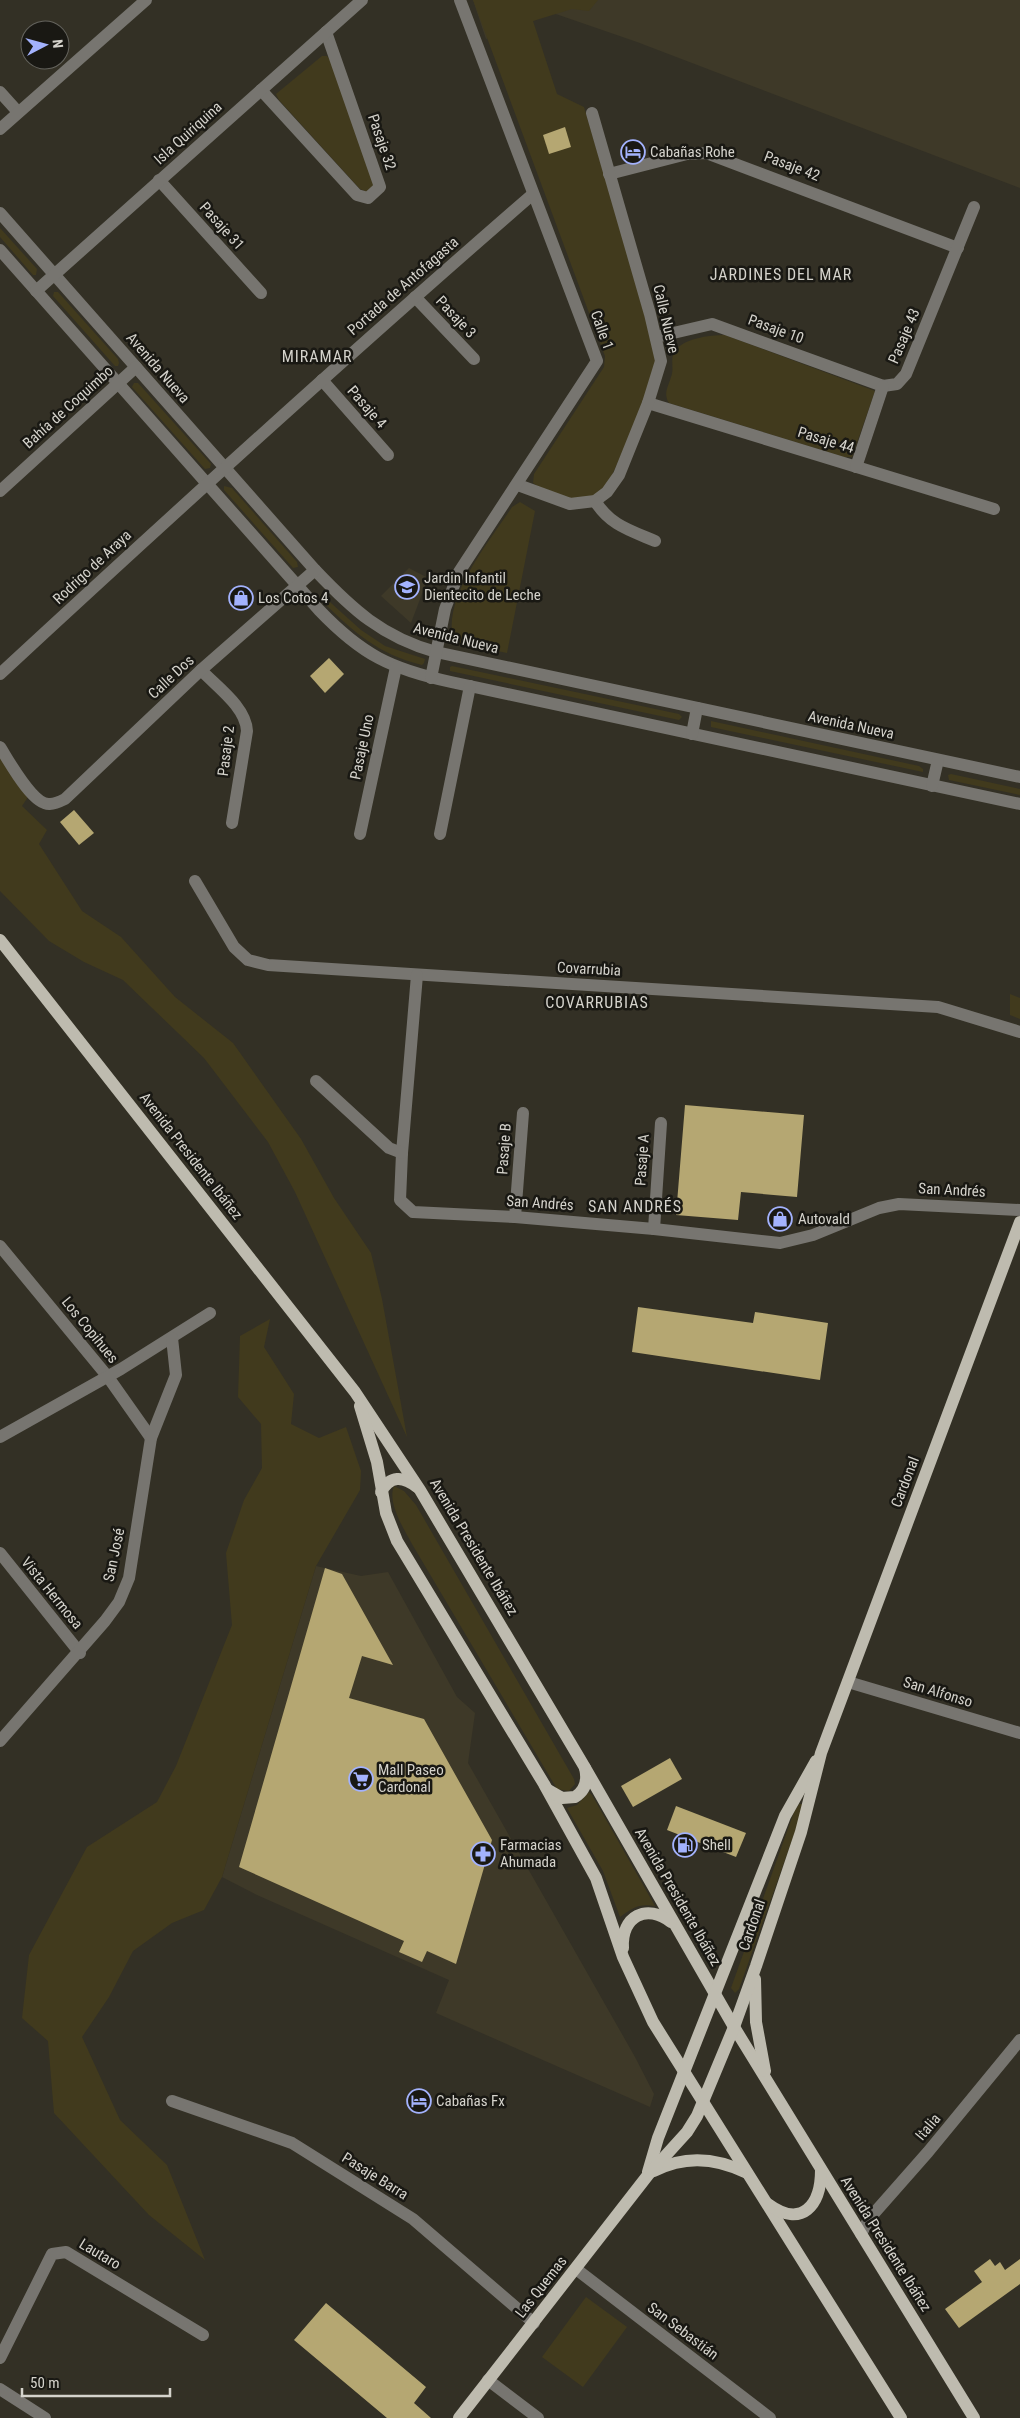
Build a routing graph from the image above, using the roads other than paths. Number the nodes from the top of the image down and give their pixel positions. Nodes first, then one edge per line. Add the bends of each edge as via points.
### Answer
1 (146, 0) edge
2 (362, 0) edge
3 (460, 0) edge
4 (326, 32) junction
5 (261, 90) junction
6 (0, 92) edge
7 (18, 112) junction
8 (592, 113) dead end
9 (0, 129) edge
10 (609, 174) junction
11 (159, 180) junction
12 (533, 194) junction
13 (974, 207) dead end
14 (0, 213) edge
15 (958, 248) junction
16 (0, 250) edge
17 (55, 275) junction
18 (36, 291) junction
19 (261, 293) dead end
20 (415, 297) junction
21 (656, 337) junction
22 (474, 360) dead end
23 (136, 367) junction
24 (322, 380) junction
25 (117, 383) junction
26 (883, 386) junction
27 (648, 403) junction
28 (388, 455) dead end
29 (856, 467) junction
30 (225, 469) junction
31 (207, 484) junction
32 (518, 485) junction
33 (0, 491) edge
34 (595, 501) junction
35 (994, 509) dead end
36 (655, 541) dead end
37 (314, 570) junction
38 (297, 585) junction
39 (436, 652) junction
40 (396, 667) junction
41 (201, 670) junction
42 (0, 674) edge
43 (431, 678) junction
44 (470, 686) junction
45 (697, 708) junction
46 (692, 734) junction
47 (0, 748) edge
48 (938, 760) junction
49 (1020, 777) edge
50 (932, 786) junction
51 (1020, 804) edge
52 (232, 823) dead end
53 (360, 834) dead end
54 (440, 834) dead end
55 (195, 881) dead end
56 (0, 940) edge
57 (416, 975) junction
58 (1020, 1032) edge
59 (316, 1080) dead end
60 (523, 1113) dead end
61 (661, 1123) dead end
62 (402, 1154) junction
63 (1020, 1210) edge
64 (515, 1217) junction
65 (1020, 1222) edge
66 (654, 1229) junction
67 (0, 1246) edge
68 (210, 1314) dead end
69 (172, 1338) junction
70 (108, 1377) junction
71 (355, 1392) junction
72 (0, 1437) edge
73 (151, 1438) junction
74 (420, 1490) junction
75 (381, 1492) junction
76 (0, 1553) edge
77 (80, 1653) junction
78 (848, 1682) junction
79 (1020, 1733) edge
80 (0, 1741) edge
81 (821, 1753) junction
82 (584, 1766) junction
83 (544, 1784) junction
84 (675, 1925) junction
85 (623, 1957) junction
86 (756, 1966) junction
87 (715, 1995) junction
88 (734, 2028) junction
89 (1020, 2040) edge
90 (684, 2073) junction
91 (773, 2092) junction
92 (172, 2101) dead end
93 (704, 2103) junction
94 (821, 2170) junction
95 (747, 2173) junction
96 (648, 2175) junction
97 (766, 2202) junction
98 (861, 2234) junction
99 (576, 2269) junction
100 (534, 2323) junction
101 (203, 2335) dead end
102 (0, 2358) edge
103 (488, 2380) junction
104 (0, 2389) edge
105 (45, 2418) edge
106 (459, 2418) edge
107 (538, 2418) edge
108 (770, 2418) edge
109 (901, 2418) edge
110 (974, 2418) edge

1 - 7 street
2 - 4 street, Isla Quiriquina
3 - 12 street, Calle 1
4 - 5 street, Isla Quiriquina
4 - 5 street, Pasaje 32 via 379,184 373,195 368,198 357,195
5 - 11 street, Isla Quiriquina
6 - 7 street
7 - 9 street
8 - 10 street, Calle Nueve
10 - 15 street, Pasaje 42 via 706,152
10 - 21 street, Calle Nueve
11 - 17 street, Isla Quiriquina
11 - 19 street, Pasaje 31
12 - 20 street, Portada de Antofagasta
12 - 32 street, Calle 1 via 597,361
13 - 15 street, Pasaje 43
14 - 17 street, Avenida Nueva
15 - 26 street, Pasaje 43 via 906,374 897,384
16 - 18 street
17 - 18 street, Isla Quiriquina
17 - 23 street, Avenida Nueva
18 - 25 street
20 - 22 street, Pasaje 3
20 - 24 street, Portada de Antofagasta
21 - 26 street, Pasaje 10 via 712,324
21 - 27 street, Calle Nueve via 661,361
23 - 25 street, Bahía de Coquimbo
23 - 30 street, Avenida Nueva
24 - 28 street, Pasaje 4
24 - 30 street, Portada de Antofagasta
25 - 31 street
25 - 33 street, Bahía de Coquimbo
26 - 29 street
27 - 29 street, Pasaje 44
27 - 34 street, Calle Nueve via 619,475 607,492
29 - 35 street, Pasaje 44
30 - 31 street, Portada de Antofagasta
30 - 37 street, Avenida Nueva
31 - 38 street
31 - 42 street, Rodrigo de Araya
32 - 34 street via 570,504
32 - 39 street, Calle 1 via 459,572 445,609
34 - 36 street via 605,516 619,526
37 - 38 street, Calle Dos
37 - 39 street, Avenida Nueva via 370,622 401,640
38 - 40 street via 345,636 369,654
38 - 41 street, Calle Dos
39 - 43 street, Calle 1
39 - 45 street, Avenida Nueva
40 - 43 street
40 - 53 street, Pasaje Uno
41 - 47 street, Calle Dos via 65,799 49,804 39,801
41 - 52 street, Pasaje 2 via 246,721
43 - 44 street
44 - 46 street
44 - 54 street
45 - 46 street
45 - 48 street, Avenida Nueva
46 - 50 street
48 - 49 street, Avenida Nueva
48 - 50 street
50 - 51 street
55 - 57 street, Covarrubia via 234,947 248,960 268,965
56 - 71 main road, Avenida Presidente Ibáñez
57 - 58 street, Covarrubia via 938,1007
57 - 62 street, San Andrés
59 - 62 street via 389,1148
60 - 64 street, Pasaje B
61 - 66 street, Pasaje A
62 - 64 street, San Andrés via 400,1200 413,1212
63 - 66 street, San Andrés via 899,1204 879,1208 813,1235 780,1243
64 - 66 street, San Andrés
65 - 78 main road, Cardonal
67 - 70 street, Los Copihues
68 - 69 street
69 - 70 street
69 - 73 street, San José via 176,1375
70 - 72 street
70 - 73 street, Los Copihues
71 - 74 main road, Avenida Presidente Ibáñez
71 - 75 main road, Avenida Presidente Ibáñez via 374,1448
73 - 77 street, San José via 130,1578 119,1602
74 - 75 main road via 405,1478 400,1478 389,1482
74 - 82 main road, Avenida Presidente Ibáñez
75 - 83 main road, Avenida Presidente Ibáñez via 397,1541
76 - 77 street, Vista Hermosa
77 - 80 street, San José
78 - 79 street, San Alfonso
78 - 81 main road, Cardonal
81 - 86 main road, Cardonal via 801,1832
81 - 87 main road, Cardonal via 785,1816
82 - 83 main road via 586,1782 575,1797 554,1796
82 - 84 main road, Avenida Presidente Ibáñez
83 - 85 main road, Avenida Presidente Ibáñez via 596,1878
84 - 85 main road via 660,1914 638,1915 625,1930
84 - 87 main road, Avenida Presidente Ibáñez
85 - 90 main road, Avenida Presidente Ibáñez via 653,2022
86 - 88 main road, Cardonal
86 - 91 main road via 754,1992 758,2035
87 - 88 main road, Avenida Presidente Ibáñez
87 - 90 main road, Cardonal
88 - 91 main road, Avenida Presidente Ibáñez
88 - 93 main road, Cardonal
89 - 98 street, Italia via 869,2219
90 - 93 main road, Avenida Presidente Ibáñez
90 - 96 main road, Las Quemas via 658,2138
91 - 94 main road, Avenida Presidente Ibáñez
92 - 100 street, Pasaje Barra via 292,2144 413,2219
93 - 95 main road, Avenida Presidente Ibáñez
93 - 96 main road, Las Quemas via 687,2132
94 - 97 main road via 819,2194 809,2209 787,2213
94 - 98 main road, Avenida Presidente Ibáñez
95 - 96 main road via 721,2162 692,2160 664,2166
95 - 97 main road, Avenida Presidente Ibáñez
96 - 99 main road, Las Quemas
97 - 109 main road, Avenida Presidente Ibáñez
98 - 110 main road, Avenida Presidente Ibáñez
99 - 100 main road, Las Quemas
99 - 108 street, San Sebastián
100 - 103 main road, Las Quemas
101 - 102 street, Lautaro via 66,2252 52,2254
103 - 106 main road, Las Quemas
103 - 107 street
104 - 105 street

